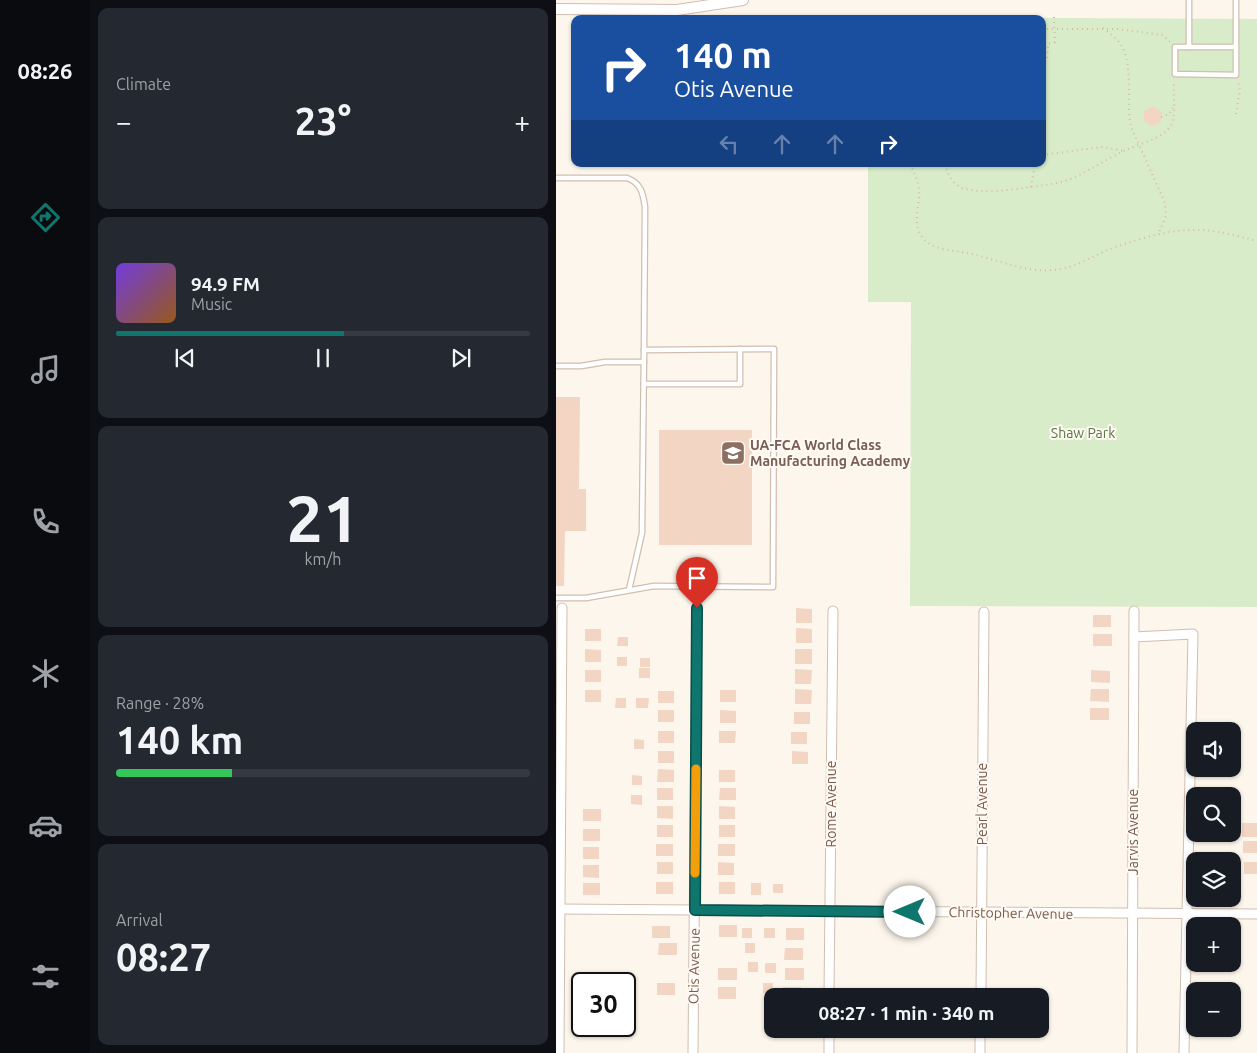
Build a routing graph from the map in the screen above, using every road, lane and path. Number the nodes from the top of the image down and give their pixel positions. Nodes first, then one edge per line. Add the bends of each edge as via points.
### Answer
1 (743, 0) edge
2 (1189, 0) edge
3 (1236, 0) edge
4 (556, 9) edge
5 (1054, 16) dead end
6 (1103, 28) junction
7 (1046, 29) edge
8 (1054, 29) junction
9 (1175, 47) junction
10 (1189, 47) junction
11 (1236, 47) junction
12 (1046, 61) edge
13 (1175, 74) junction
14 (1236, 75) junction
15 (1173, 107) junction
16 (1236, 114) dead end
17 (1161, 117) dead end
18 (1138, 145) junction
19 (1124, 151) junction
20 (1046, 154) edge
21 (911, 167) edge
22 (946, 167) edge
23 (1034, 167) edge
24 (556, 178) edge
25 (1031, 187) junction
26 (1158, 235) junction
27 (1257, 241) edge
28 (740, 349) junction
29 (644, 350) junction
30 (644, 362) junction
31 (556, 366) edge
32 (644, 384) junction
33 (629, 590) junction
34 (556, 598) edge
35 (562, 608) dead end
36 (697, 608) dead end
37 (833, 611) dead end
38 (1134, 611) dead end
39 (984, 612) dead end
40 (1134, 637) junction
41 (558, 909) edge
42 (695, 910) junction
43 (830, 911) junction
44 (981, 912) junction
45 (1133, 914) junction
46 (1186, 914) junction
47 (1257, 914) edge
48 (829, 988) edge
49 (981, 988) edge
50 (829, 1038) edge
51 (980, 1038) edge
52 (559, 1053) edge
53 (693, 1053) edge
54 (829, 1053) edge
55 (980, 1053) edge
56 (1132, 1053) edge
57 (1184, 1053) edge

1 - 4 street via 677,10
2 - 10 lane
3 - 11 lane
5 - 8 path
6 - 8 path
6 - 9 path via 1163,35
6 - 18 path via 1121,45 1125,54 1129,116
7 - 8 path
8 - 12 path via 1055,43 1048,44
9 - 10 lane
9 - 13 lane
10 - 11 lane
11 - 14 lane
13 - 14 lane
13 - 15 path
14 - 16 path via 1240,90
15 - 17 path via 1169,114
15 - 18 path via 1173,120 1168,129
18 - 19 path
18 - 26 path via 1166,203 1166,216
19 - 20 path via 1102,147
19 - 25 path via 1068,180
21 - 26 path via 919,190 917,228 924,240 934,246 1034,270 1052,270
22 - 25 path via 958,186 965,188 1007,191
23 - 25 path
24 - 29 lane via 627,178 642,191 645,207
26 - 27 path via 1190,230 1226,233
28 - 29 lane
28 - 32 lane via 740,384
28 - 33 lane via 774,349 773,587 654,586
29 - 30 lane
30 - 31 lane
30 - 32 lane
32 - 33 lane via 642,533
33 - 34 lane via 586,598
35 - 41 street
36 - 42 street, Otis Avenue
37 - 43 street, Rome Avenue
38 - 40 street, Jarvis Avenue
39 - 44 street, Pearl Avenue
40 - 45 street, Jarvis Avenue
40 - 46 street via 1192,634
41 - 42 street, Christopher Avenue
41 - 52 street
42 - 43 street, Christopher Avenue
42 - 53 street, Otis Avenue
43 - 44 street, Christopher Avenue
43 - 48 street, Rome Avenue
44 - 45 street, Christopher Avenue
44 - 49 street, Pearl Avenue
45 - 46 street, Christopher Avenue
45 - 56 street, Jarvis Avenue
46 - 47 street, Christopher Avenue
46 - 57 street
50 - 54 street
51 - 55 street

